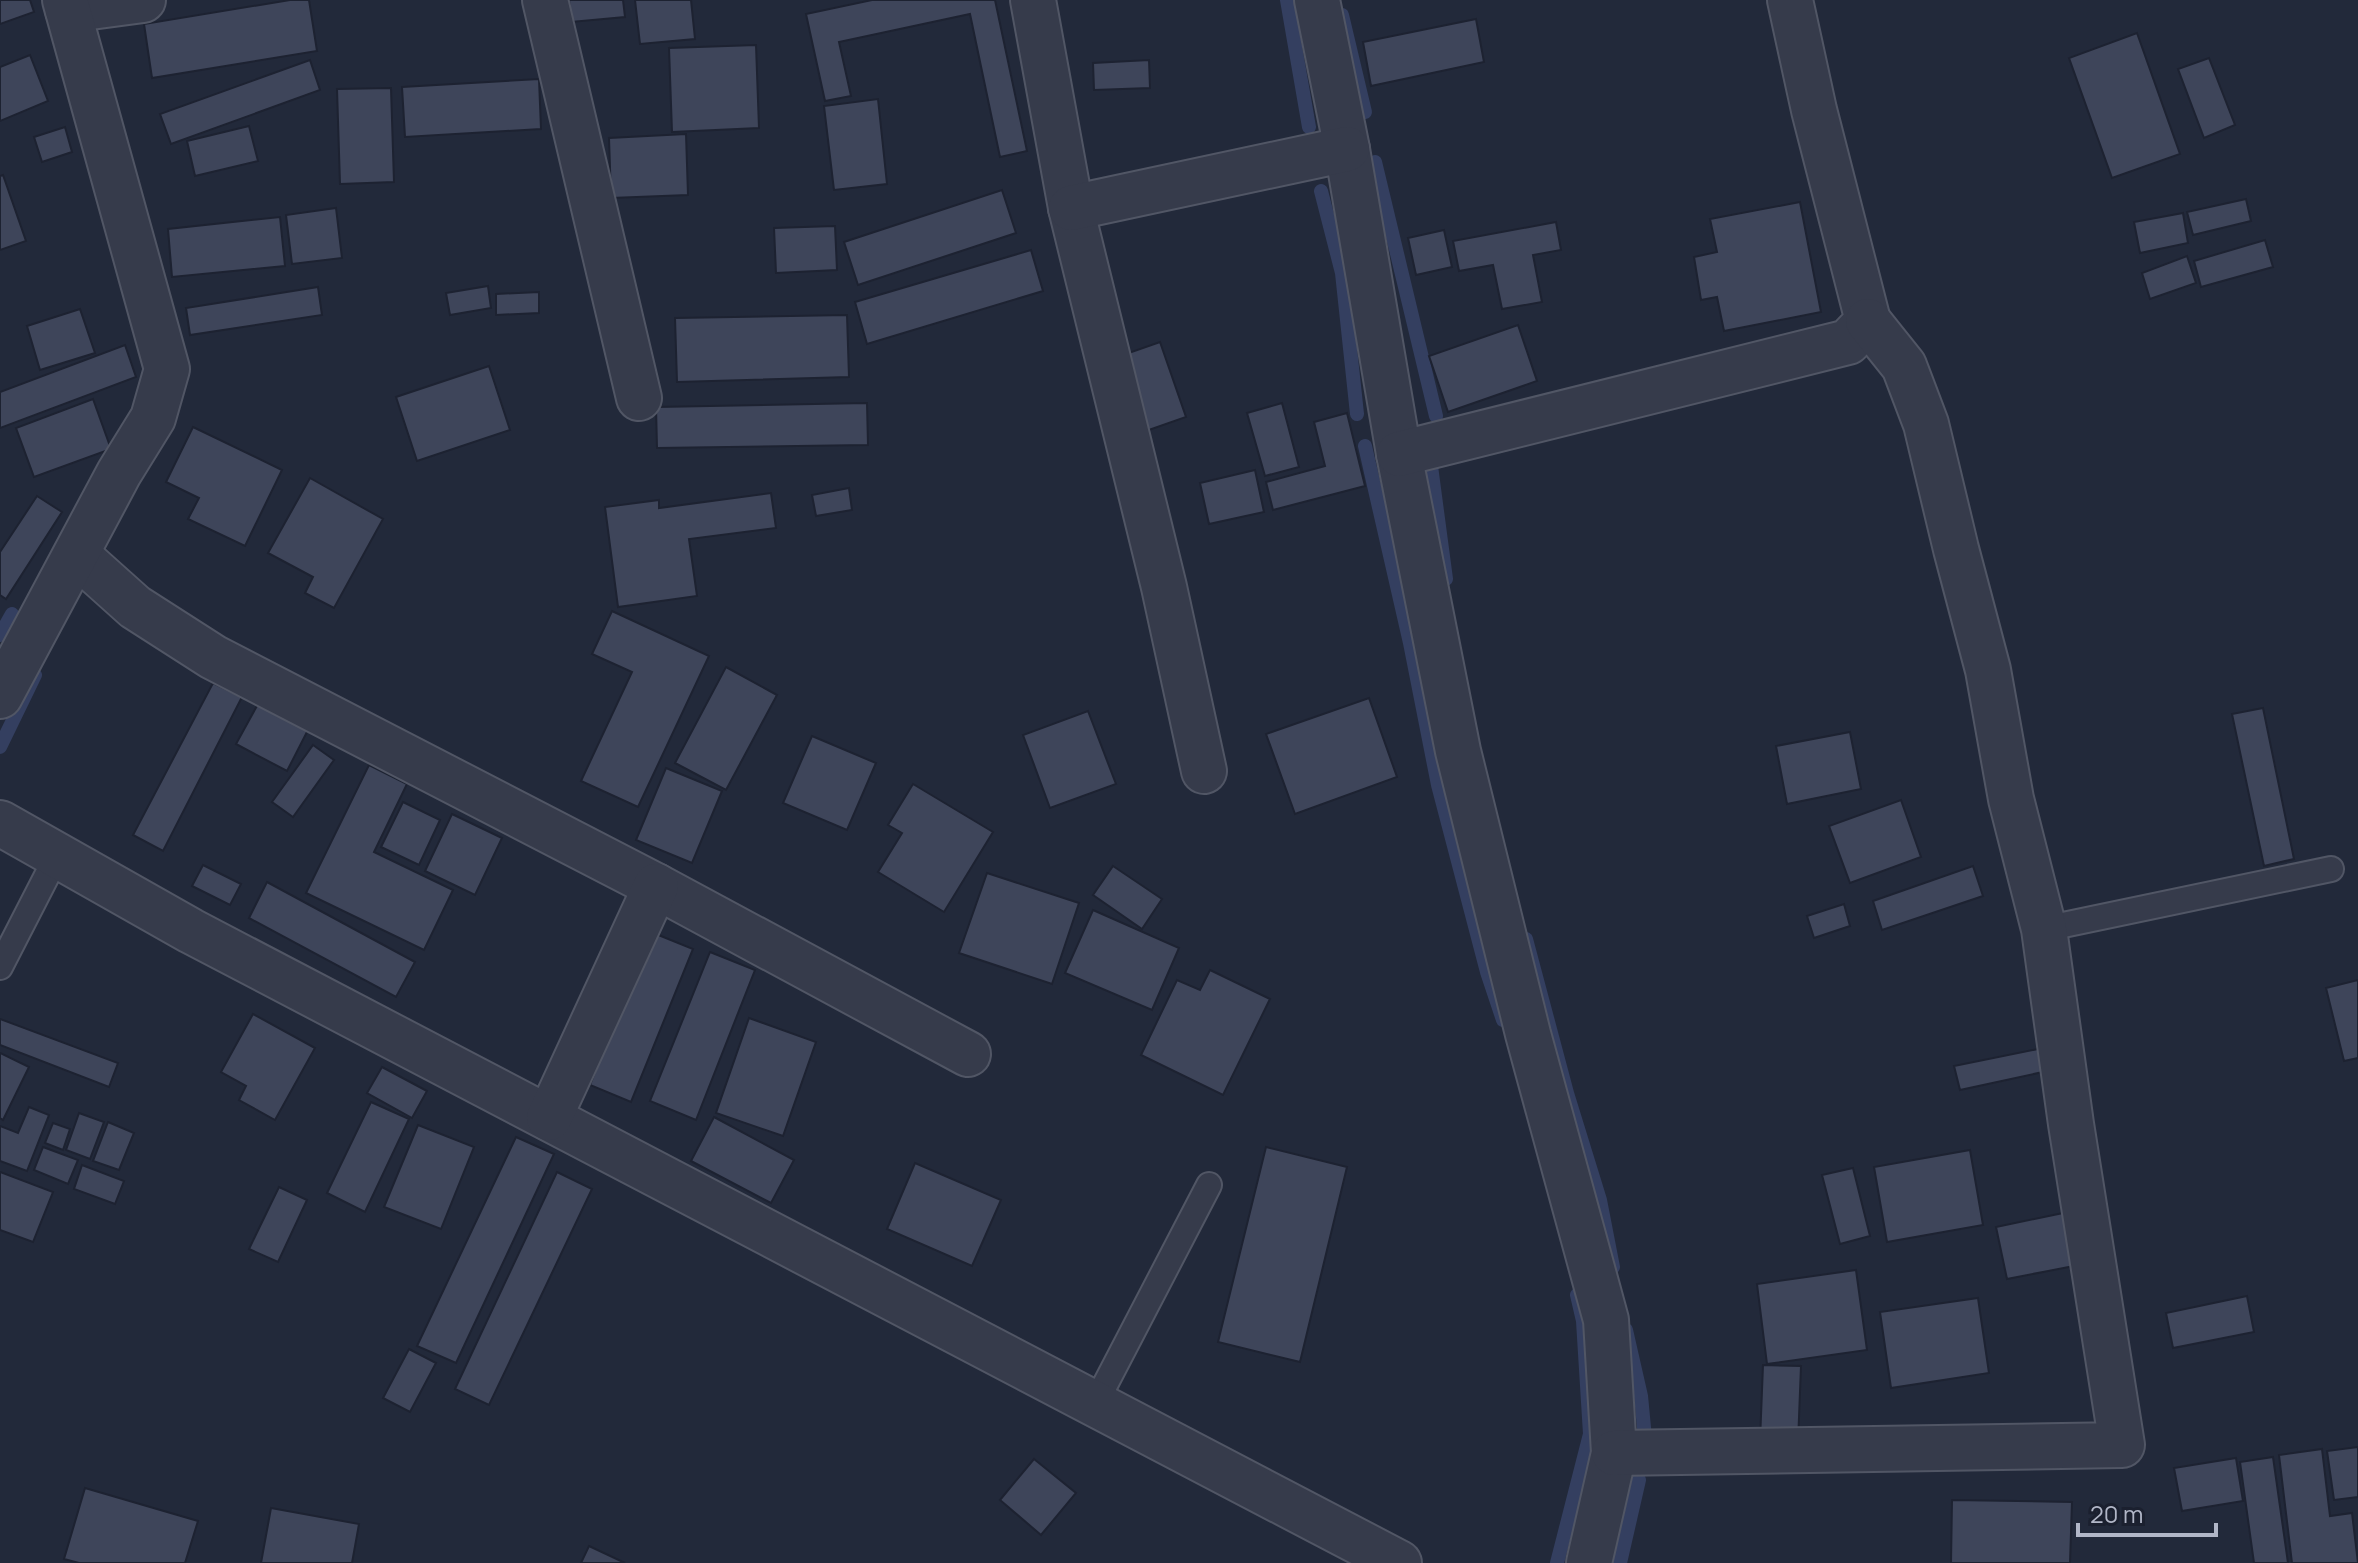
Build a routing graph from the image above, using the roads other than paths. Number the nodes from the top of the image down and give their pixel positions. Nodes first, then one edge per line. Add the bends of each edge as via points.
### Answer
1 (143, 0) edge
2 (545, 0) edge
3 (1033, 0) edge
4 (1317, 0) edge
5 (1790, 0) edge
6 (66, 5) edge
7 (1347, 149) junction
8 (1071, 208) junction
9 (1868, 321) junction
10 (639, 398) dead end
11 (1399, 454) junction
12 (77, 555) junction
13 (0, 696) edge
14 (1204, 771) dead end
15 (0, 823) edge
16 (57, 856) junction
17 (2331, 869) dead end
18 (656, 886) junction
19 (2044, 929) junction
20 (0, 967) edge
21 (968, 1054) dead end
22 (549, 1118) junction
23 (1209, 1185) dead end
24 (1095, 1404) junction
25 (1614, 1453) junction
26 (1399, 1563) edge
27 (1589, 1563) edge

1 - 6 street
2 - 10 street
3 - 8 street
4 - 7 street
5 - 9 street
6 - 12 street via 167,369 153,418
7 - 8 street
7 - 11 street
8 - 14 street
9 - 11 street via 1848,342
9 - 19 street via 1904,366 1926,424 1988,670 2011,799
11 - 25 street via 1458,751 1606,1320
12 - 13 street
12 - 18 street via 135,607 213,657
15 - 16 street
16 - 20 lane
16 - 22 street
17 - 19 lane
18 - 21 street
18 - 22 street
19 - 25 street via 2122,1445
22 - 24 street
23 - 24 lane
24 - 26 street
25 - 27 street

